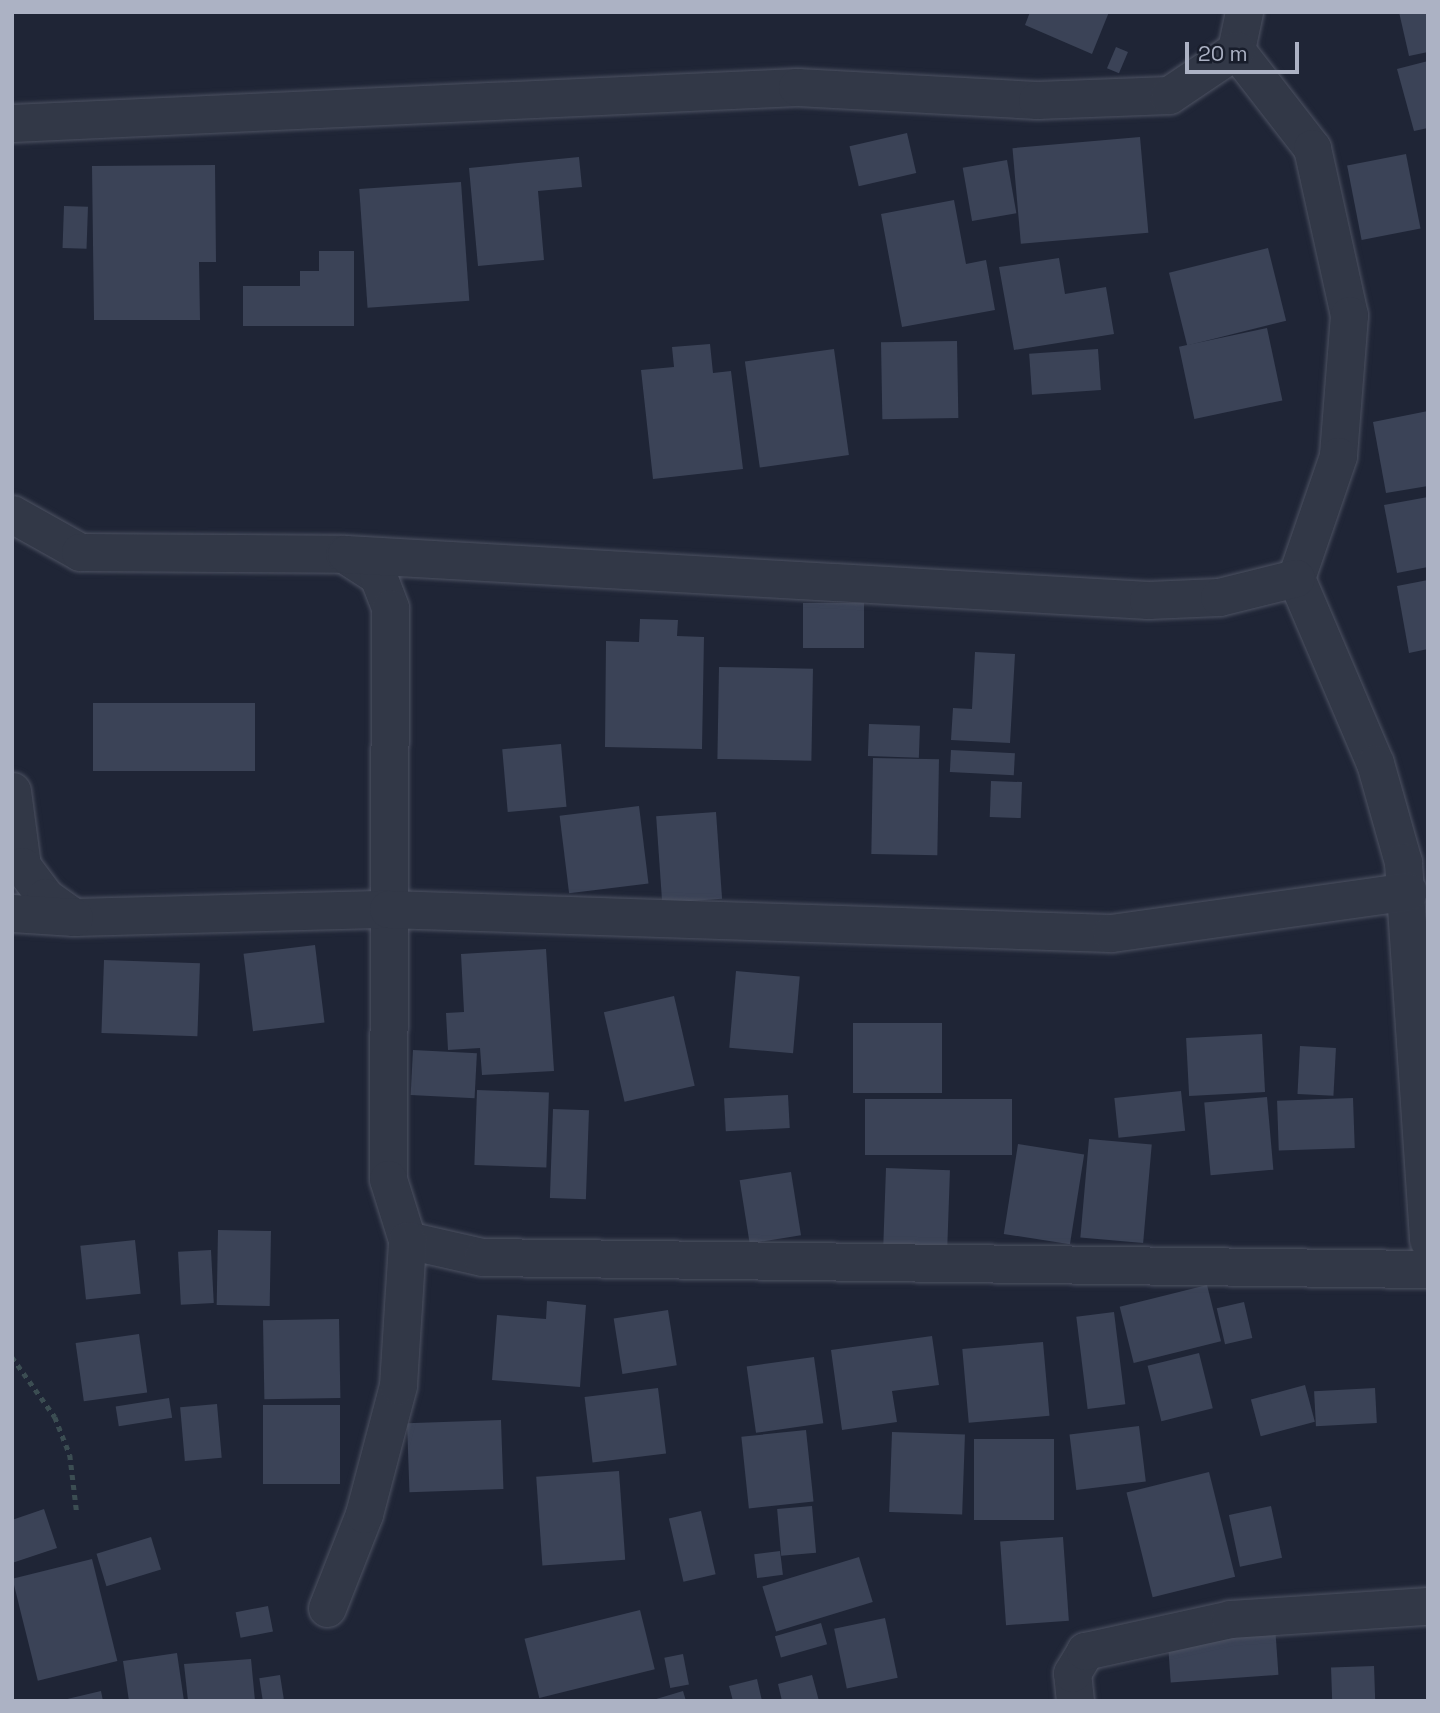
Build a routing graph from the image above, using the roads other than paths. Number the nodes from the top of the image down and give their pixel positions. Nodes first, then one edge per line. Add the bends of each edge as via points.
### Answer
1 (1244, 12) edge
2 (1236, 50) junction
3 (12, 122) edge
4 (12, 514) edge
5 (344, 554) junction
6 (1296, 578) junction
7 (12, 791) edge
8 (1408, 891) junction
9 (388, 909) junction
10 (12, 914) edge
11 (74, 917) junction
12 (407, 1240) junction
13 (1428, 1240) edge
14 (1428, 1269) edge
15 (1428, 1606) edge
16 (327, 1608) dead end
17 (1075, 1701) edge

1 - 2 street
2 - 3 street via 1169,95 1037,100 797,86
2 - 6 street via 1312,148 1349,315 1338,456
4 - 5 street via 80,552
5 - 6 street via 1148,600 1219,597
5 - 9 street via 378,576 390,608
6 - 8 street via 1375,764
7 - 11 street via 22,866 45,898
8 - 9 street via 1111,933
8 - 13 street
9 - 11 street
9 - 12 street via 388,1178
10 - 11 street
12 - 14 street via 482,1257
12 - 16 street via 398,1385 365,1514
15 - 17 street via 1230,1619 1085,1651 1072,1673

